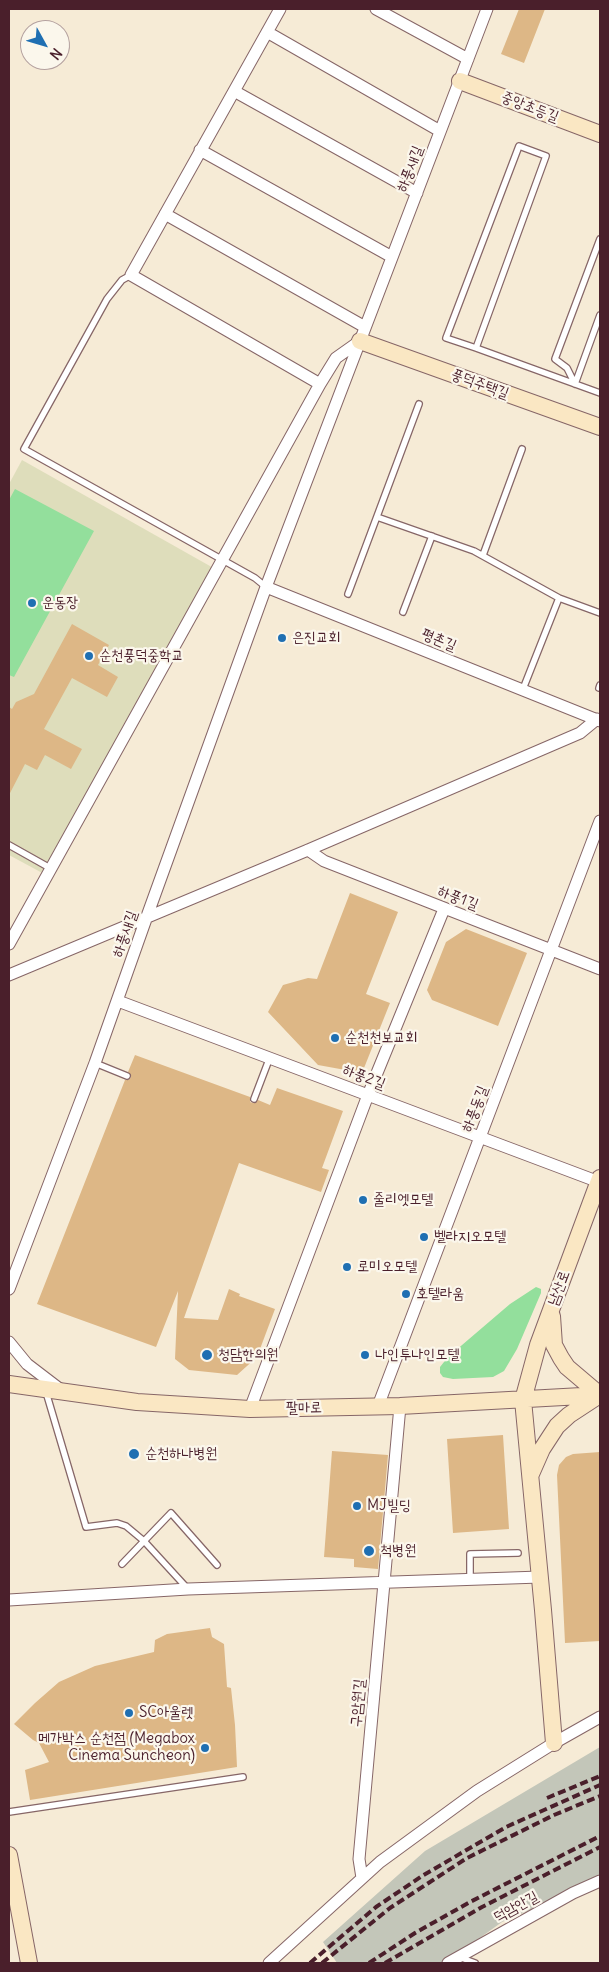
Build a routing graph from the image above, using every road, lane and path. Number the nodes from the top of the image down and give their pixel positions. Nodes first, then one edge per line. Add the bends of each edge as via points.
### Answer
1 (280, 9) edge
2 (376, 9) edge
3 (487, 9) edge
4 (267, 32) junction
5 (468, 59) junction
6 (460, 81) junction
7 (234, 91) junction
8 (440, 131) junction
9 (600, 134) edge
10 (200, 150) junction
11 (417, 194) junction
12 (165, 214) junction
13 (600, 239) edge
14 (392, 257) junction
15 (131, 275) junction
16 (600, 315) edge
17 (363, 334) junction
18 (476, 348) junction
19 (320, 384) junction
20 (575, 384) junction
21 (600, 393) edge
22 (419, 404) dead end
23 (600, 427) edge
24 (522, 449) dead end
25 (377, 517) junction
26 (432, 536) junction
27 (483, 555) junction
28 (222, 560) junction
29 (266, 587) junction
30 (348, 594) dead end
31 (559, 598) junction
32 (403, 612) dead end
33 (600, 613) edge
34 (522, 689) junction
35 (599, 720) edge
36 (600, 822) edge
37 (9, 845) edge
38 (308, 850) junction
39 (50, 868) junction
40 (444, 909) junction
41 (146, 919) junction
42 (9, 944) edge
43 (552, 949) junction
44 (600, 969) edge
45 (9, 975) edge
46 (118, 1001) junction
47 (270, 1057) junction
48 (95, 1063) junction
49 (127, 1076) dead end
50 (368, 1095) junction
51 (254, 1099) dead end
52 (481, 1136) junction
53 (599, 1185) edge
54 (9, 1289) edge
55 (551, 1306) junction
56 (9, 1342) edge
57 (9, 1384) edge
58 (45, 1390) junction
59 (64, 1393) junction
60 (600, 1395) edge
61 (523, 1400) junction
62 (378, 1406) junction
63 (400, 1406) junction
64 (250, 1409) junction
65 (531, 1476) junction
66 (144, 1541) junction
67 (518, 1553) dead end
68 (122, 1564) dead end
69 (217, 1565) dead end
70 (540, 1577) junction
71 (470, 1579) junction
72 (384, 1582) junction
73 (188, 1589) junction
74 (9, 1600) edge
75 (600, 1717) edge
76 (554, 1743) junction
77 (244, 1777) dead end
78 (9, 1812) edge
79 (9, 1855) edge
80 (362, 1878) junction
81 (600, 1881) edge
82 (459, 1957) junction
83 (29, 1963) edge
84 (269, 1963) edge
85 (448, 1963) edge
86 (475, 1963) edge

1 - 4 street
2 - 5 street
3 - 5 street, 하풍새길
4 - 7 street
4 - 8 street
5 - 6 street, 하풍새길
6 - 8 street, 하풍새길
6 - 9 street, 중앙초등길
7 - 10 street
7 - 11 street
8 - 11 street, 하풍새길
10 - 12 street
10 - 14 street
11 - 14 street, 하풍새길
12 - 15 street
12 - 17 street
13 - 20 lane via 555,359 567,368
14 - 17 street, 하풍새길
15 - 19 street
15 - 28 lane via 122,280 108,299 24,449
16 - 20 lane
17 - 19 street via 336,358
17 - 23 street, 풍덕주택길
17 - 29 street, 하풍새길
18 - 18 lane via 446,338 519,146 546,156
18 - 20 lane
19 - 28 street
20 - 21 lane
22 - 25 lane
24 - 27 lane
25 - 26 lane
25 - 30 lane
26 - 27 lane
26 - 32 lane
27 - 31 lane
28 - 29 lane
28 - 39 street
29 - 34 street, 평촌길
29 - 41 street, 하풍새길
31 - 33 lane
31 - 34 lane
34 - 35 street, 평촌길
35 - 38 street via 580,734
36 - 43 street, 하풍동길
37 - 39 lane
38 - 40 street, 하풍1길 via 324,861
38 - 41 street
39 - 42 street
40 - 43 street, 하풍1길
40 - 50 street
41 - 45 street
41 - 46 street, 하풍새길
43 - 44 street, 하풍1길
43 - 52 street, 하풍동길
46 - 47 street, 하풍2길
46 - 48 street, 하풍새길
47 - 50 street, 하풍2길
47 - 51 lane
48 - 49 lane
48 - 54 street, 하풍새길
50 - 52 street, 하풍2길
50 - 64 street
52 - 53 street, 하풍2길
52 - 62 street, 하풍동길
53 - 55 street, 남산로
55 - 60 street via 554,1345 561,1358
55 - 61 street, 남산로
56 - 59 street via 27,1364
57 - 58 street, 팔마로
58 - 59 street, 팔마로
58 - 66 lane via 86,1526 117,1523
59 - 64 street, 팔마로 via 137,1402
60 - 61 street, 팔마로
60 - 65 street via 557,1426 542,1449
61 - 63 street, 팔마로
61 - 65 street
62 - 63 street, 팔마로
62 - 64 street, 팔마로
63 - 72 street, 구암원길
65 - 70 street
66 - 68 lane
66 - 69 lane via 172,1514
66 - 73 lane
67 - 71 lane via 470,1554
70 - 71 street
70 - 76 street
71 - 72 street
72 - 73 street
72 - 80 street, 구암원길 via 359,1859
73 - 74 street
75 - 76 street
76 - 80 street via 466,1799
77 - 78 lane
79 - 83 street
80 - 84 street
81 - 82 street, 덕암안길 via 573,1892
82 - 85 street, 덕암안길
82 - 86 lane

